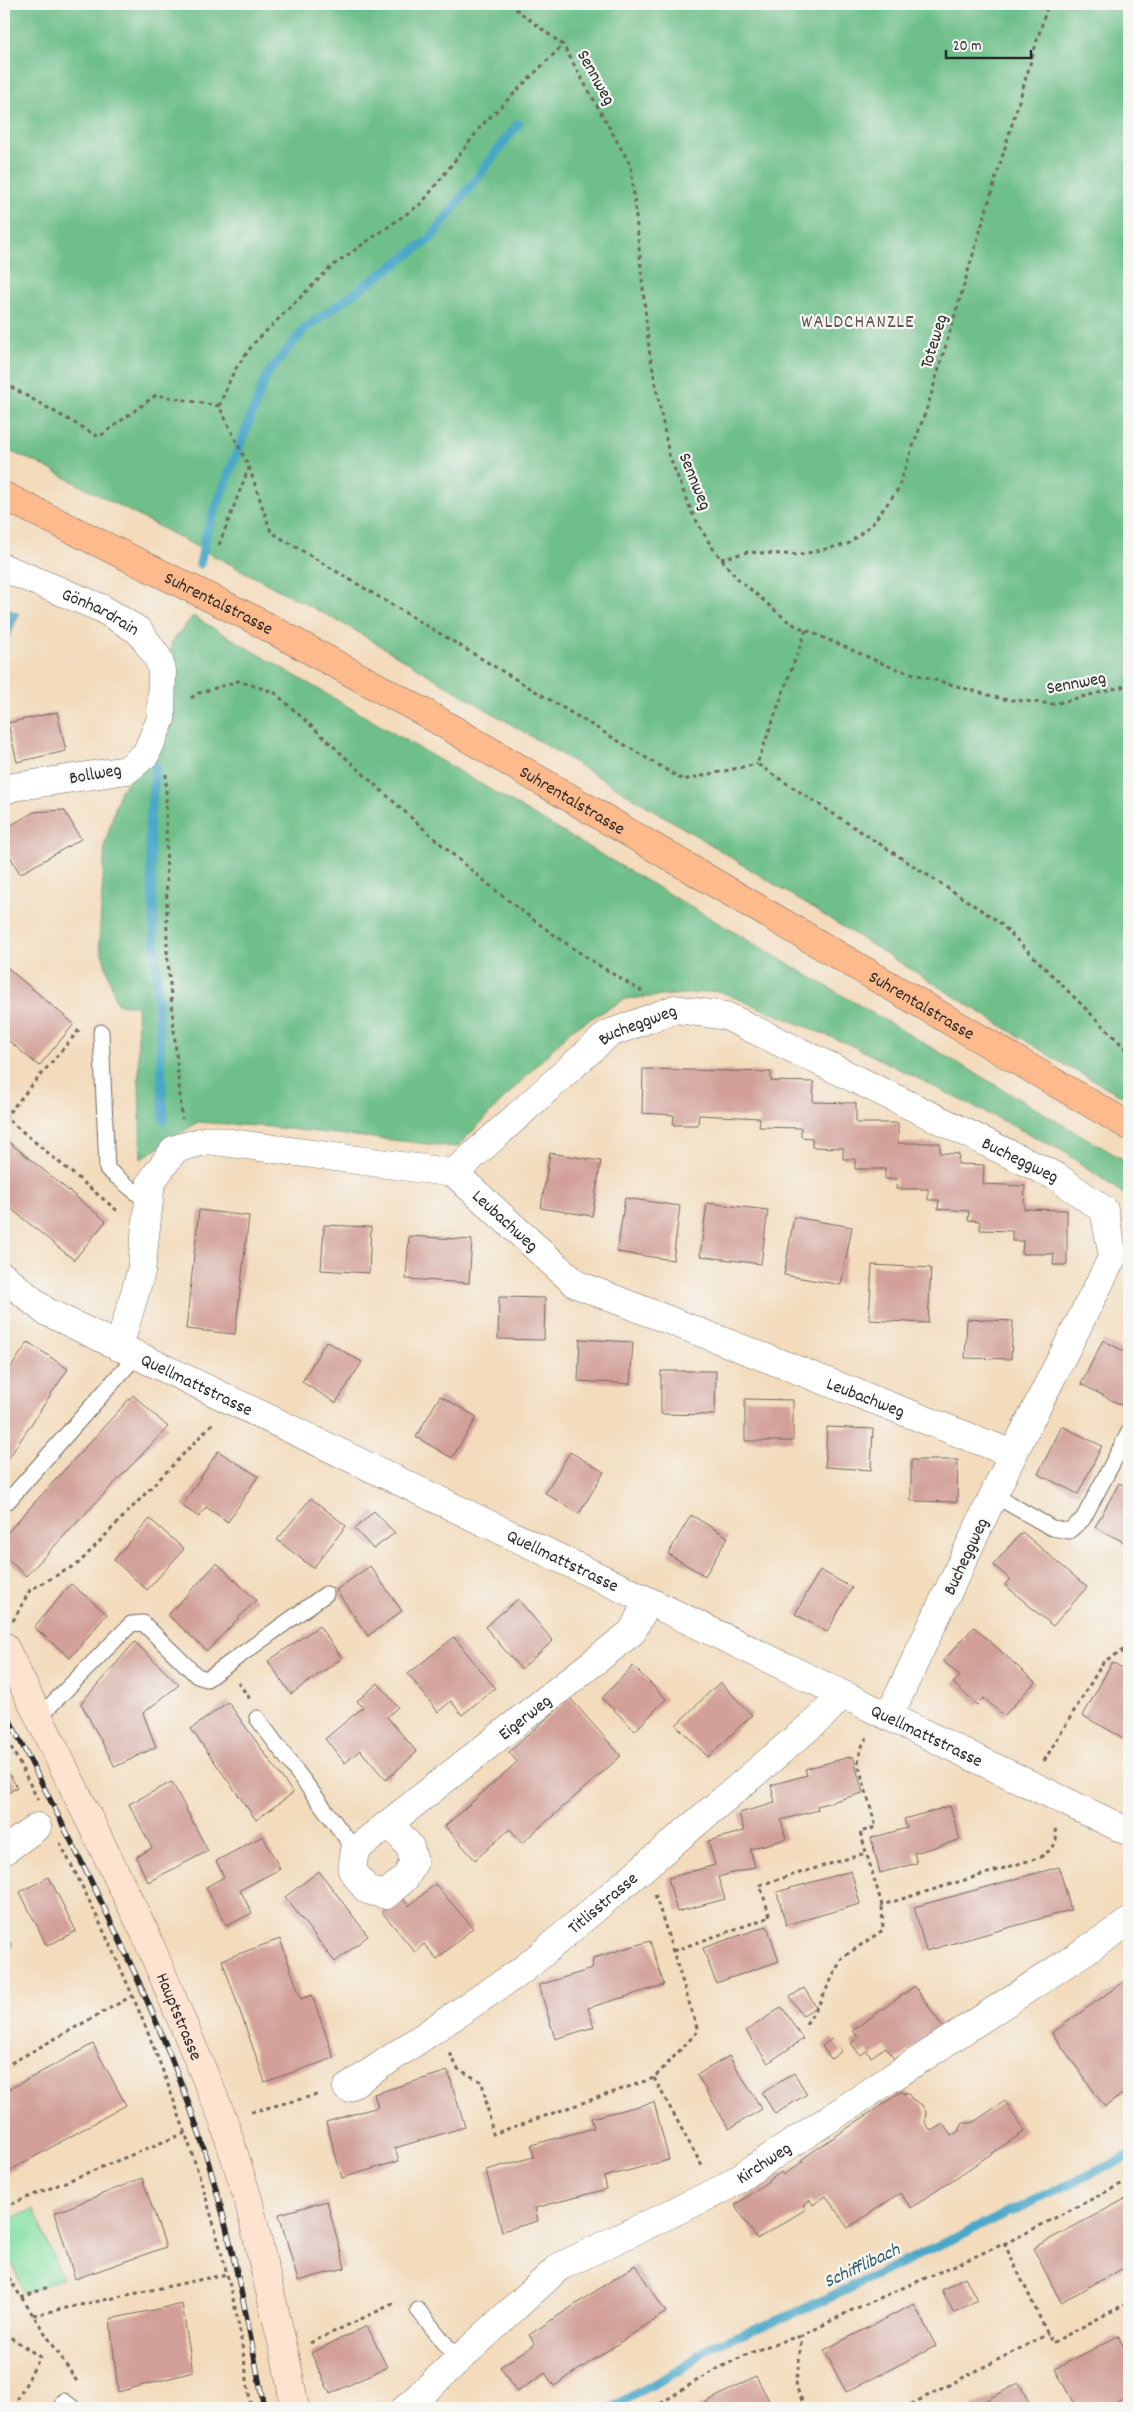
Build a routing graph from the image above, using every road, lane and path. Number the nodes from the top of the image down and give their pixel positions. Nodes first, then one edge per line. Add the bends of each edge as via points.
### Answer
1 (509, 4) edge
2 (1048, 4) edge
3 (563, 45) junction
4 (4, 382) edge
5 (219, 406) junction
6 (249, 467) junction
7 (4, 496) edge
8 (219, 545) dead end
9 (721, 559) junction
10 (4, 568) edge
11 (806, 630) junction
12 (1129, 685) edge
13 (161, 719) junction
14 (165, 764) dead end
15 (757, 764) junction
16 (4, 791) edge
17 (675, 1009) junction
18 (100, 1032) joint
19 (1129, 1052) edge
20 (1129, 1126) edge
21 (184, 1145) junction
22 (454, 1173) junction
23 (149, 1203) junction
24 (146, 1234) junction
25 (4, 1277) edge
26 (128, 1351) junction
27 (233, 1401) junction
28 (1129, 1432) edge
29 (1013, 1454) junction
30 (994, 1495) junction
31 (8, 1501) dead end
32 (326, 1594) dead end
33 (648, 1601) junction
34 (6, 1636) edge
35 (1129, 1638) edge
36 (1121, 1652) junction
37 (1129, 1653) edge
38 (226, 1665) junction
39 (842, 1695) junction
40 (40, 1716) junction
41 (257, 1718) joint
42 (879, 1724) junction
43 (4, 1733) edge
44 (1030, 1784) junction
45 (44, 1821) junction
46 (1049, 1822) dead end
47 (390, 1823) junction
48 (1129, 1832) edge
49 (355, 1850) junction
50 (4, 1851) edge
51 (866, 1854) junction
52 (646, 1865) junction
53 (882, 1905) junction
54 (1129, 1922) edge
55 (673, 1950) junction
56 (132, 1996) junction
57 (806, 2024) dead end
58 (437, 2029) junction
59 (4, 2067) edge
60 (654, 2078) junction
61 (346, 2088) joint
62 (224, 2119) junction
63 (185, 2133) junction
64 (1129, 2180) edge
65 (716, 2192) junction
66 (4, 2207) edge
67 (1004, 2243) junction
68 (4, 2271) edge
69 (227, 2274) junction
70 (50, 2286) dead end
71 (21, 2298) junction
72 (1129, 2302) edge
73 (418, 2310) joint
74 (33, 2315) junction
75 (4, 2333) edge
76 (1048, 2334) junction
77 (802, 2336) junction
78 (285, 2355) junction
79 (459, 2361) junction
80 (80, 2385) dead end
81 (13, 2408) edge
82 (251, 2408) edge
83 (295, 2408) edge
84 (406, 2408) edge
85 (654, 2408) edge
86 (805, 2408) edge
87 (904, 2408) edge

1 - 3 path, Sennweg
2 - 9 path, Toteweg via 928,405 897,491 870,525 848,544 800,555 748,552
3 - 5 path via 483,124 422,202 332,266 254,343 234,371
3 - 9 path, Sennweg via 631,166 649,349 669,455 692,513
4 - 5 path via 99,437 156,395
5 - 6 path
6 - 8 path
6 - 15 path via 270,532 683,780
7 - 20 main road, Suhrentalstrasse via 251,618 425,713
9 - 11 path, Sennweg via 736,577 790,623
10 - 13 street, Gönhardrain via 101,608 139,631 158,658 162,670
11 - 12 path, Sennweg via 892,668 1002,699 1054,704
11 - 15 path
13 - 16 street, Bollweg via 146,754 126,770 13,786
13 - 17 path via 199,693 238,681 274,692 495,891 606,971
14 - 21 path via 167,951
15 - 19 path via 998,921
17 - 22 street, Bucheggweg via 608,1034
17 - 29 street, Bucheggweg via 726,1016 1057,1177 1104,1210 1113,1256
18 - 23 lane via 107,1169
18 - 24 path via 87,1021 5,1117
21 - 22 street via 208,1140
21 - 23 street via 175,1149 152,1182
22 - 29 street, Leubachweg via 576,1284
23 - 24 street
24 - 26 street
25 - 26 street, Quellmattstrasse via 45,1311
26 - 27 street, Quellmattstrasse
26 - 31 lane
27 - 33 street, Quellmattstrasse
27 - 34 path via 79,1563 30,1590
28 - 30 lane via 1083,1519 1069,1530 1052,1528
29 - 30 street, Bucheggweg
30 - 42 street, Bucheggweg
32 - 38 lane
33 - 39 street, Quellmattstrasse
33 - 47 street, Eigerweg via 632,1632
34 - 40 main road, Hauptstrasse
35 - 36 path
36 - 37 path
36 - 44 path via 1104,1661
38 - 40 lane via 207,1679 197,1676 144,1623 131,1624
38 - 41 path via 260,1714
39 - 42 street, Quellmattstrasse
39 - 52 street, Titlisstrasse via 822,1716
40 - 62 main road, Hauptstrasse via 145,1933
41 - 49 lane
42 - 44 street, Quellmattstrasse
42 - 51 path via 861,1748 858,1763 876,1827 860,1832
43 - 45 path
44 - 48 street, Quellmattstrasse
45 - 50 street
45 - 56 path
46 - 53 path via 1057,1839 1054,1847 1042,1857
47 - 49 street, Eigerweg
47 - 49 street via 410,1847 414,1862 406,1877 386,1895 367,1890 352,1870
51 - 53 path
51 - 55 path via 760,1885 770,1917
52 - 55 path
52 - 58 street, Titlisstrasse via 524,1969
53 - 57 path via 883,1930 842,1958
54 - 65 street, Kirchweg
55 - 60 path via 698,2031
56 - 59 path
56 - 63 path
58 - 60 path via 458,2069 482,2082 493,2134
58 - 61 street, Titlisstrasse
60 - 65 path
61 - 62 path
62 - 78 main road, Hauptstrasse via 248,2199
63 - 66 path
63 - 69 path
64 - 67 path
65 - 79 street, Kirchweg via 558,2268
67 - 76 path
67 - 77 path via 850,2311
68 - 71 path
69 - 74 path
69 - 82 path
70 - 71 path
71 - 74 path
72 - 76 path via 1052,2342
73 - 78 path via 400,2300
73 - 79 lane
74 - 80 path
75 - 81 path via 40,2357
76 - 87 path
77 - 85 path via 759,2350 702,2376
77 - 86 path via 796,2386
78 - 83 main road, Hauptstrasse
79 - 84 street, Kirchweg

